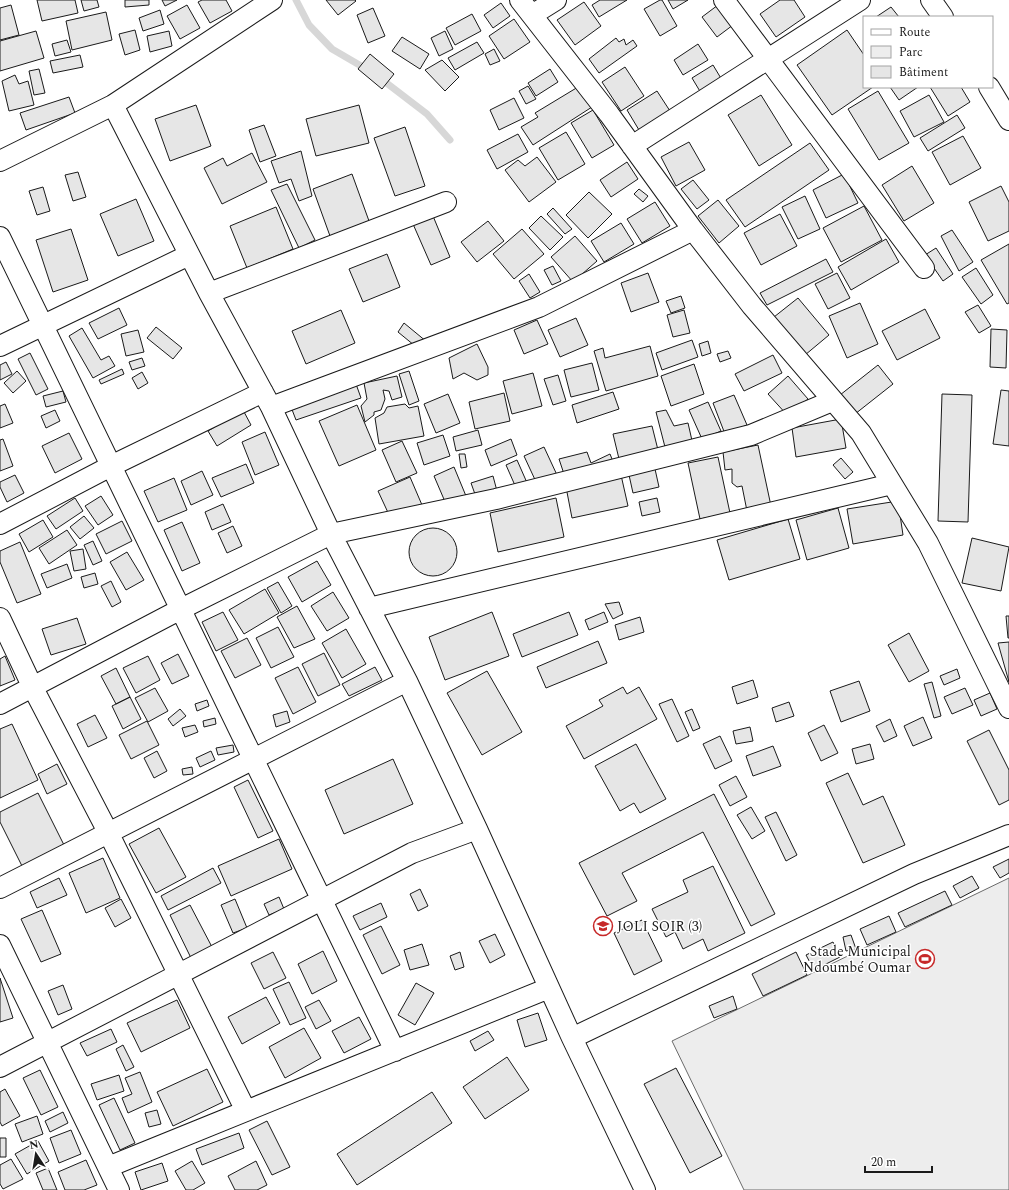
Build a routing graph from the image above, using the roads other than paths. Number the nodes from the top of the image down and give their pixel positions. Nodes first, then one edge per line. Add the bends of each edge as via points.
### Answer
1 (272, 0) edge
2 (556, 0) edge
3 (724, 0) edge
4 (860, 0) edge
5 (931, 0) edge
6 (526, 8) edge
7 (942, 16) edge
8 (768, 59) junction
9 (990, 88) edge
10 (113, 105) junction
11 (1009, 120) edge
12 (632, 146) junction
13 (0, 160) edge
14 (446, 202) dead end
15 (692, 230) junction
16 (0, 237) edge
17 (189, 255) junction
18 (924, 268) dead end
19 (209, 293) junction
20 (43, 326) junction
21 (0, 346) edge
22 (267, 399) junction
23 (832, 401) junction
24 (111, 466) junction
25 (892, 484) junction
26 (0, 524) edge
27 (331, 534) junction
28 (370, 608) junction
29 (180, 609) junction
30 (0, 618) edge
31 (407, 681) junction
32 (33, 688) junction
33 (0, 704) edge
34 (1009, 708) edge
35 (253, 759) junction
36 (477, 829) junction
37 (109, 834) junction
38 (1009, 835) edge
39 (0, 888) edge
40 (322, 901) junction
41 (0, 945) edge
42 (179, 976) junction
43 (549, 988) junction
44 (572, 1038) junction
45 (48, 1042) junction
46 (395, 1051) junction
47 (0, 1066) edge
48 (246, 1111) junction
49 (108, 1167) junction
50 (119, 1190) edge
51 (645, 1190) edge

1 - 10 street
2 - 6 street
3 - 8 street
4 - 8 street
5 - 7 street
6 - 12 street
8 - 12 street
8 - 18 street
9 - 11 street
10 - 13 street
10 - 17 street
12 - 15 street
14 - 19 street
15 - 22 street via 539,307
15 - 23 street
16 - 20 street
17 - 19 street
17 - 20 street
19 - 22 street
20 - 21 street
20 - 24 street
22 - 24 street
22 - 27 street
23 - 25 street via 861,433
23 - 27 street via 751,435 496,499
24 - 26 street
24 - 29 street
25 - 28 street
25 - 34 street via 928,543
27 - 28 street
27 - 29 street
28 - 31 street
29 - 32 street
29 - 35 street
30 - 32 street
31 - 35 street
31 - 36 street
32 - 33 street
32 - 37 street
35 - 37 street
35 - 40 street
36 - 40 street via 412,853
36 - 43 street
37 - 39 street
37 - 42 street
38 - 44 street via 914,874
40 - 42 street
40 - 46 street
41 - 45 street
42 - 45 street
42 - 48 street
43 - 44 street
43 - 46 street
44 - 51 street
45 - 47 street
45 - 49 street
46 - 48 street
48 - 49 street
49 - 50 street

